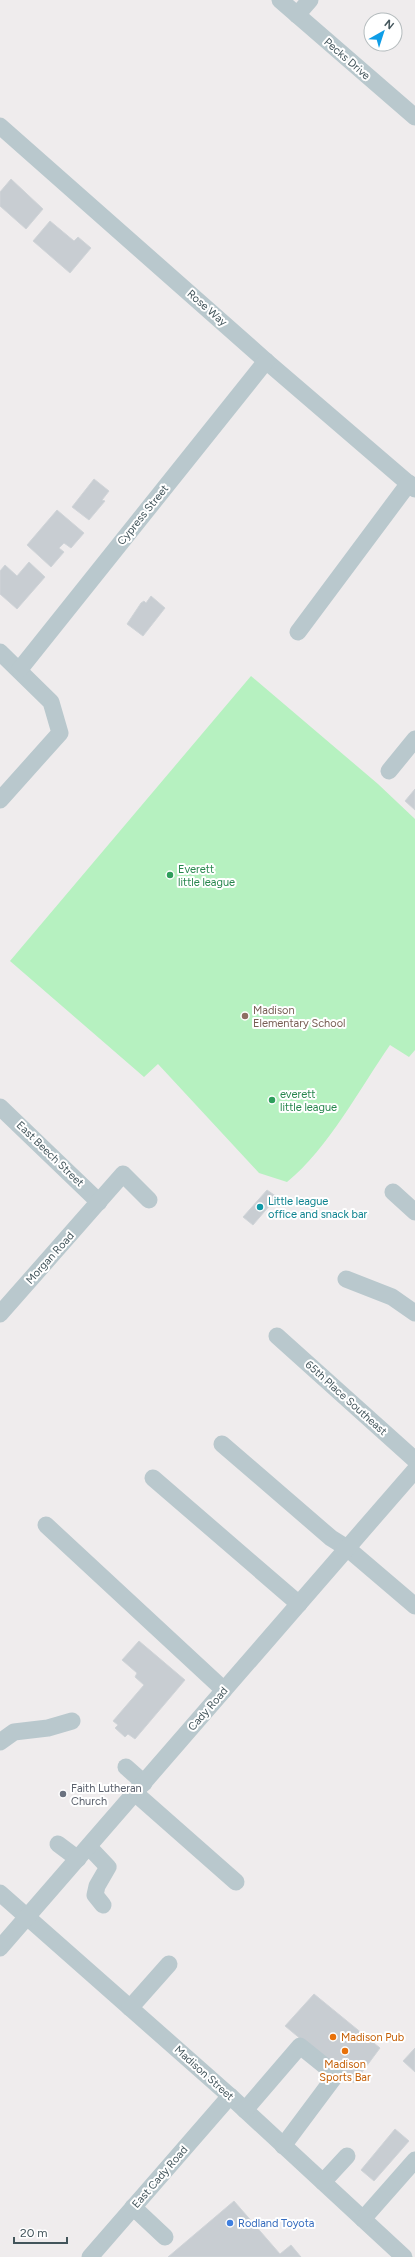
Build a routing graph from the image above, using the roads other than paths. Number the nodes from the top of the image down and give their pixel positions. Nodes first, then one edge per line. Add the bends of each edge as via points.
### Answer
1 (280, 0) edge
2 (310, 0) edge
3 (297, 15) junction
4 (414, 113) edge
5 (0, 126) edge
6 (266, 361) junction
7 (412, 486) edge
8 (298, 632) dead end
9 (0, 652) edge
10 (20, 669) junction
11 (415, 739) edge
12 (389, 771) dead end
13 (0, 800) edge
14 (0, 1107) edge
15 (393, 1192) dead end
16 (149, 1200) dead end
17 (99, 1202) junction
18 (415, 1212) edge
19 (346, 1279) dead end
20 (0, 1314) edge
21 (415, 1314) edge
22 (277, 1336) dead end
23 (222, 1444) dead end
24 (415, 1460) edge
25 (415, 1470) edge
26 (153, 1478) dead end
27 (46, 1525) dead end
28 (347, 1548) junction
29 (299, 1604) junction
30 (415, 1606) edge
31 (224, 1690) junction
32 (72, 1721) dead end
33 (0, 1742) edge
34 (126, 1767) dead end
35 (140, 1788) junction
36 (58, 1844) dead end
37 (89, 1847) junction
38 (78, 1860) junction
39 (236, 1882) dead end
40 (0, 1893) edge
41 (103, 1905) dead end
42 (28, 1917) junction
43 (0, 1948) edge
44 (169, 1964) dead end
45 (130, 2008) junction
46 (230, 2096) junction
47 (245, 2110) junction
48 (284, 2146) junction
49 (347, 2156) dead end
50 (415, 2160) edge
51 (323, 2182) junction
52 (133, 2207) junction
53 (363, 2219) junction
54 (165, 2237) dead end
55 (90, 2257) edge
56 (404, 2257) edge

1 - 3 street, Pecks Drive
2 - 3 street
3 - 4 street, Pecks Drive
5 - 6 street, Rose Way
6 - 7 street, Rose Way
6 - 10 street, Cypress Street
7 - 8 street
9 - 10 street
10 - 13 street via 51,702 60,733
11 - 12 street
14 - 17 street, East Beech Street
15 - 18 street
16 - 17 street, Morgan Road via 123,1174
17 - 20 street, Morgan Road
19 - 21 street via 392,1297
22 - 24 street, 65th Place Southeast
23 - 28 street via 331,1538
25 - 28 street, Cady Road
26 - 29 street
27 - 31 street
28 - 29 street, Cady Road
28 - 30 street
29 - 31 street, Cady Road
31 - 35 street, Cady Road
32 - 33 street via 48,1728 14,1732
34 - 35 street
35 - 37 street, Cady Road
35 - 39 street
36 - 38 street
37 - 38 street, Cady Road
37 - 41 street via 108,1867 95,1895
38 - 42 street, Cady Road
40 - 42 street, Madison Street
42 - 43 street, Cady Road
42 - 45 street, Madison Street
44 - 45 street
45 - 46 street, Madison Street
46 - 47 street, Madison Street
46 - 52 street, East Cady Road
47 - 48 street, Madison Street
47 - 48 street via 300,2046 336,2075
48 - 51 street, Madison Street
49 - 51 street
50 - 53 street
51 - 53 street, Madison Street
52 - 54 street
52 - 55 street, East Cady Road
53 - 56 street, Madison Street

